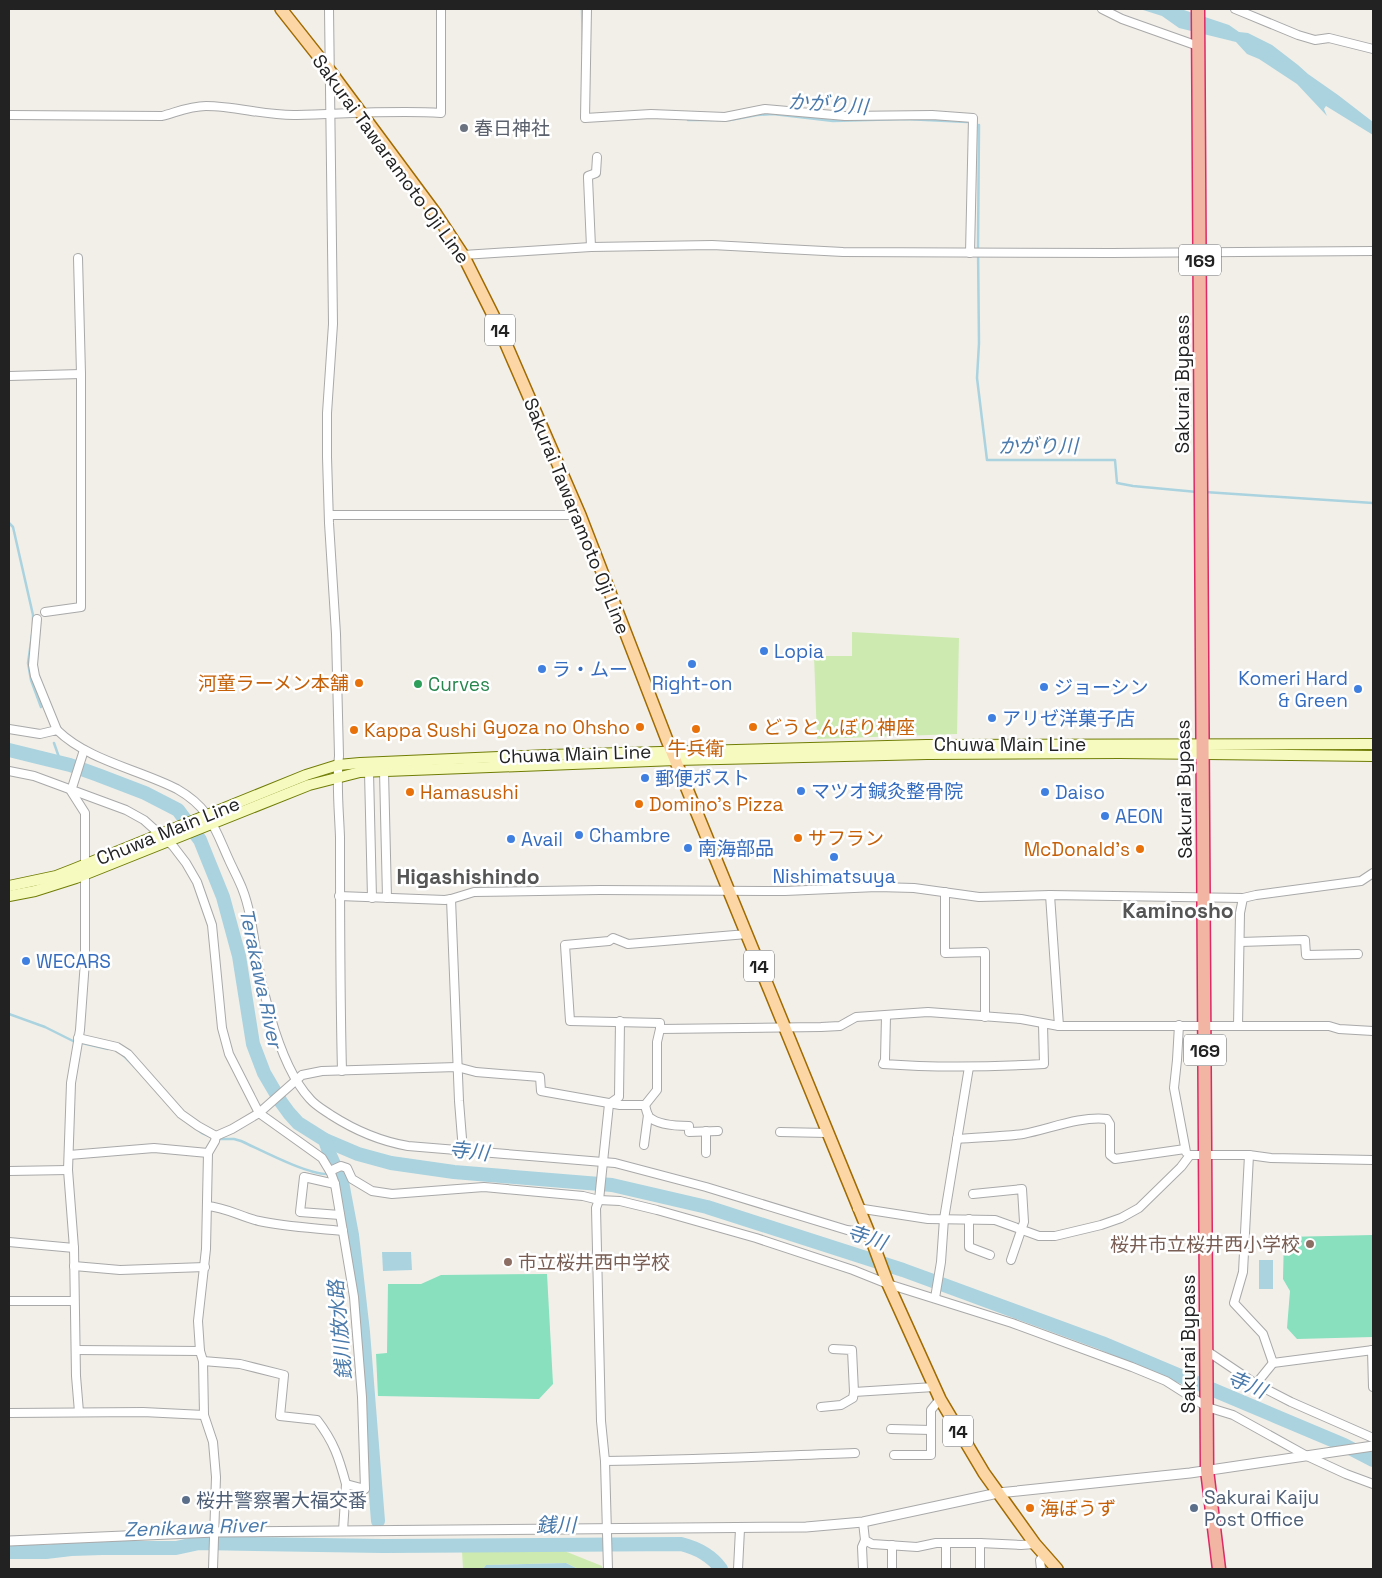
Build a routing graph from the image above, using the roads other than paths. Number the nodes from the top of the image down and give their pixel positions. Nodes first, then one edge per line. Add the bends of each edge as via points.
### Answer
1 (281, 9) edge
2 (329, 9) edge
3 (441, 9) edge
4 (587, 9) edge
5 (1102, 9) edge
6 (1198, 9) edge
7 (1235, 9) edge
8 (1198, 40) junction
9 (1373, 49) edge
10 (330, 71) junction
11 (359, 112) junction
12 (330, 113) junction
13 (9, 116) edge
14 (597, 157) dead end
15 (592, 247) junction
16 (1200, 251) junction
17 (1373, 251) edge
18 (970, 253) junction
19 (463, 255) junction
20 (78, 258) dead end
21 (81, 374) junction
22 (9, 376) edge
23 (329, 515) junction
24 (580, 515) junction
25 (45, 612) dead end
26 (37, 619) dead end
27 (9, 729) edge
28 (57, 730) junction
29 (1373, 744) edge
30 (1203, 749) junction
31 (84, 751) junction
32 (674, 756) junction
33 (1373, 756) edge
34 (338, 765) junction
35 (9, 771) edge
36 (384, 771) junction
37 (369, 772) junction
38 (337, 777) junction
39 (72, 790) junction
40 (209, 819) junction
41 (165, 837) junction
42 (84, 870) junction
43 (1373, 874) edge
44 (9, 886) edge
45 (729, 891) junction
46 (945, 892) junction
47 (1050, 895) junction
48 (9, 896) edge
49 (339, 896) junction
50 (1204, 897) junction
51 (372, 898) junction
52 (388, 898) junction
53 (1243, 898) junction
54 (452, 899) junction
55 (746, 934) junction
56 (1240, 942) junction
57 (1358, 954) dead end
58 (886, 1016) junction
59 (985, 1017) junction
60 (620, 1022) junction
61 (1043, 1024) junction
62 (1178, 1025) junction
63 (1204, 1025) junction
64 (1059, 1026) junction
65 (1238, 1026) junction
66 (784, 1027) junction
67 (660, 1029) junction
68 (1373, 1030) edge
69 (78, 1041) junction
70 (457, 1067) junction
71 (969, 1067) junction
72 (342, 1070) junction
73 (295, 1081) junction
74 (609, 1104) junction
75 (645, 1105) junction
76 (260, 1112) junction
77 (648, 1116) junction
78 (718, 1131) dead end
79 (706, 1132) junction
80 (780, 1132) dead end
81 (827, 1133) junction
82 (215, 1139) junction
83 (957, 1139) junction
84 (644, 1145) dead end
85 (463, 1151) junction
86 (1187, 1152) junction
87 (706, 1153) dead end
88 (208, 1154) junction
89 (1205, 1154) junction
90 (1248, 1154) junction
91 (69, 1155) junction
92 (1373, 1160) edge
93 (602, 1165) junction
94 (68, 1170) junction
95 (9, 1171) edge
96 (332, 1176) junction
97 (972, 1194) dead end
98 (599, 1198) junction
99 (207, 1206) junction
100 (857, 1208) junction
101 (340, 1215) junction
102 (944, 1219) junction
103 (969, 1219) junction
104 (344, 1230) junction
105 (1022, 1230) junction
106 (870, 1236) junction
107 (9, 1242) edge
108 (74, 1248) junction
109 (990, 1255) dead end
110 (1011, 1260) dead end
111 (74, 1266) junction
112 (205, 1267) junction
113 (887, 1281) junction
114 (935, 1298) junction
115 (9, 1301) edge
116 (74, 1301) junction
117 (833, 1349) dead end
118 (76, 1350) junction
119 (1373, 1350) edge
120 (200, 1351) junction
121 (1206, 1354) junction
122 (203, 1361) junction
123 (1273, 1363) junction
124 (1256, 1384) junction
125 (934, 1387) junction
126 (1373, 1387) edge
127 (854, 1392) junction
128 (940, 1399) junction
129 (1207, 1405) junction
130 (821, 1407) dead end
131 (79, 1412) junction
132 (9, 1413) edge
133 (204, 1415) junction
134 (891, 1429) dead end
135 (931, 1430) junction
136 (1373, 1438) edge
137 (1373, 1446) edge
138 (855, 1453) dead end
139 (894, 1455) dead end
140 (1309, 1455) junction
141 (605, 1461) junction
142 (1207, 1470) junction
143 (346, 1484) junction
144 (1373, 1484) edge
145 (998, 1493) junction
146 (863, 1522) junction
147 (740, 1529) junction
148 (343, 1532) junction
149 (606, 1534) junction
150 (9, 1540) edge
151 (214, 1540) junction
152 (865, 1540) junction
153 (946, 1543) junction
154 (980, 1543) junction
155 (1035, 1544) junction
156 (892, 1545) junction
157 (1044, 1555) junction
158 (212, 1569) edge
159 (608, 1569) edge
160 (738, 1569) edge
161 (863, 1569) edge
162 (892, 1569) edge
163 (946, 1569) edge
164 (980, 1569) edge
165 (1040, 1569) edge
166 (1057, 1569) edge
167 (1218, 1569) edge

1 - 10 main road, Sakurai Tawaramoto Oji Line / 14
2 - 10 street
3 - 11 street via 441,113
4 - 18 street via 585,118 651,114 725,117 765,109 845,116 973,118
5 - 8 street via 1122,19
6 - 8 highway, Sakurai Bypass / 169
7 - 9 street via 1315,40 1329,38
8 - 16 highway, Sakurai Bypass / 169
10 - 11 main road, Sakurai Tawaramoto Oji Line / 14
10 - 12 street
11 - 12 street
11 - 19 main road, Sakurai Tawaramoto Oji Line / 14
12 - 13 street via 294,116 206,106 187,107 162,116
12 - 23 street via 333,324 328,414
14 - 15 street via 596,173 588,176
15 - 18 street via 712,245 843,252
15 - 19 street
16 - 17 street
16 - 18 street
16 - 30 highway, Sakurai Bypass / 169
19 - 24 main road, Sakurai Tawaramoto Oji Line / 14 via 496,321
20 - 21 street
21 - 22 street
21 - 25 street via 81,607
23 - 24 street
23 - 34 street via 336,634
24 - 32 main road, Sakurai Tawaramoto Oji Line / 14
26 - 28 street via 33,665
27 - 28 street via 40,734
28 - 31 street
29 - 30 main road, Chuwa Main Line
30 - 32 main road, Chuwa Main Line
30 - 33 main road, Chuwa Main Line
30 - 50 highway, Sakurai Bypass / 169
31 - 39 street
31 - 40 street via 176,789 187,795
32 - 34 main road, Chuwa Main Line via 440,758
32 - 36 main road, Chuwa Main Line
32 - 45 main road, Sakurai Tawaramoto Oji Line / 14
34 - 38 street
34 - 40 main road, Chuwa Main Line via 306,775
35 - 39 street
36 - 37 main road, Chuwa Main Line
36 - 52 street
37 - 38 main road, Chuwa Main Line
37 - 51 street
38 - 40 main road, Chuwa Main Line
38 - 49 street
39 - 41 street via 126,810
39 - 42 street via 84,813
40 - 41 main road, Chuwa Main Line
40 - 73 street via 242,889 274,1026
41 - 42 main road, Chuwa Main Line
41 - 76 street via 198,882 212,924 222,1028 229,1054
42 - 44 main road, Chuwa Main Line
42 - 48 main road, Chuwa Main Line via 35,891
42 - 69 street via 85,962
43 - 53 street via 1361,881
45 - 46 street via 877,887
45 - 54 street via 474,892
45 - 55 main road, Sakurai Tawaramoto Oji Line / 14
46 - 47 street via 979,896
46 - 59 street via 945,953 985,952
47 - 50 street
47 - 64 street
49 - 51 street
49 - 72 street
50 - 53 street
50 - 63 highway, Sakurai Bypass / 169
51 - 52 street
52 - 54 street
53 - 56 street
54 - 70 street
55 - 60 street via 628,944 613,938 565,945 570,1021
55 - 66 main road, Sakurai Tawaramoto Oji Line / 14
56 - 57 street via 1305,940 1306,955
56 - 65 street
58 - 59 street via 945,1012
58 - 66 street via 856,1017 840,1026
58 - 71 street via 883,1064
59 - 61 street
60 - 67 street via 660,1023
60 - 74 street via 620,1097
61 - 64 street
61 - 71 street via 1044,1064
62 - 63 street
62 - 64 street
62 - 86 street via 1174,1088
63 - 65 street
63 - 89 highway, Sakurai Bypass / 169
65 - 68 street via 1323,1026
66 - 67 street
66 - 81 main road, Sakurai Tawaramoto Oji Line / 14
67 - 75 street via 657,1090
69 - 82 street via 118,1047 128,1054 181,1114
69 - 91 street via 70,1083
70 - 72 street
70 - 74 street via 476,1072 540,1077 541,1091
70 - 85 street
71 - 83 street
72 - 73 street via 308,1073
73 - 76 street
73 - 85 street via 316,1104 362,1134 384,1142
74 - 75 street
74 - 93 street
75 - 77 street
76 - 82 street
76 - 96 street via 322,1158
77 - 79 street via 677,1126 689,1126 689,1132
77 - 84 street
78 - 79 street
79 - 87 street
80 - 81 street
81 - 100 main road, Sakurai Tawaramoto Oji Line / 14
82 - 88 street
83 - 86 street via 1022,1134 1099,1118 1107,1119 1110,1124 1110,1155 1115,1159
83 - 102 street
85 - 93 street
86 - 89 street
86 - 105 street via 1181,1167 1138,1208 1121,1218 1055,1236 1039,1236
88 - 91 street via 154,1148
88 - 99 street
89 - 90 street
89 - 121 highway, Sakurai Bypass / 169
90 - 92 street via 1271,1158
90 - 123 street via 1243,1272 1234,1303 1263,1334
91 - 94 street
93 - 98 street
93 - 106 street via 605,1161 622,1164
94 - 95 street
94 - 108 street
96 - 98 street via 341,1166 346,1168 352,1179 372,1191 392,1194 484,1187
96 - 101 street
96 - 101 street via 304,1177 300,1212
97 - 105 street via 1022,1189
98 - 113 street via 692,1219
98 - 141 street via 596,1208 601,1421
99 - 104 street via 265,1222
99 - 112 street
100 - 102 street
100 - 106 main road, Sakurai Tawaramoto Oji Line / 14
101 - 104 street
102 - 103 street
102 - 114 street
103 - 105 street via 995,1220
103 - 109 street via 969,1248
104 - 143 street via 354,1297 366,1489
105 - 110 street
106 - 113 main road, Sakurai Tawaramoto Oji Line / 14
107 - 108 street
108 - 111 street
111 - 112 street via 120,1270
111 - 116 street
112 - 120 street via 198,1321
113 - 114 street
113 - 125 main road, Sakurai Tawaramoto Oji Line / 14
114 - 129 street via 1132,1367 1166,1381
115 - 116 street
116 - 118 street
117 - 127 street via 852,1350
118 - 120 street
118 - 131 street
119 - 123 street
119 - 126 street
120 - 122 street
121 - 124 street
121 - 129 highway, Sakurai Bypass / 169
122 - 133 street
122 - 143 street via 240,1364 284,1375 280,1416 317,1420 337,1451
123 - 124 street
124 - 136 street
125 - 127 street
125 - 128 main road, Sakurai Tawaramoto Oji Line / 14
127 - 130 street via 853,1398 841,1405
128 - 135 street via 932,1410
128 - 145 main road, Sakurai Tawaramoto Oji Line / 14
129 - 140 street via 1262,1429
129 - 142 highway, Sakurai Bypass / 169
131 - 132 street
131 - 133 street
133 - 151 street via 213,1442 216,1477
134 - 135 street
135 - 139 street via 931,1454
137 - 140 street
138 - 141 street
140 - 142 street
140 - 144 street
141 - 149 street
142 - 145 street
142 - 167 highway, Sakurai Bypass / 169
143 - 148 street
145 - 146 street
145 - 155 main road, Sakurai Tawaramoto Oji Line / 14
146 - 147 street
146 - 152 street
147 - 149 street
147 - 160 street
148 - 149 street
148 - 151 street
149 - 159 street
150 - 151 street
151 - 158 street
152 - 156 street via 872,1544
152 - 161 street via 862,1547
153 - 154 street
153 - 156 street via 917,1547
153 - 163 street
154 - 155 street
154 - 164 street
155 - 157 main road, Sakurai Tawaramoto Oji Line / 14
156 - 162 street
157 - 165 street
157 - 166 main road, Sakurai Tawaramoto Oji Line / 14

